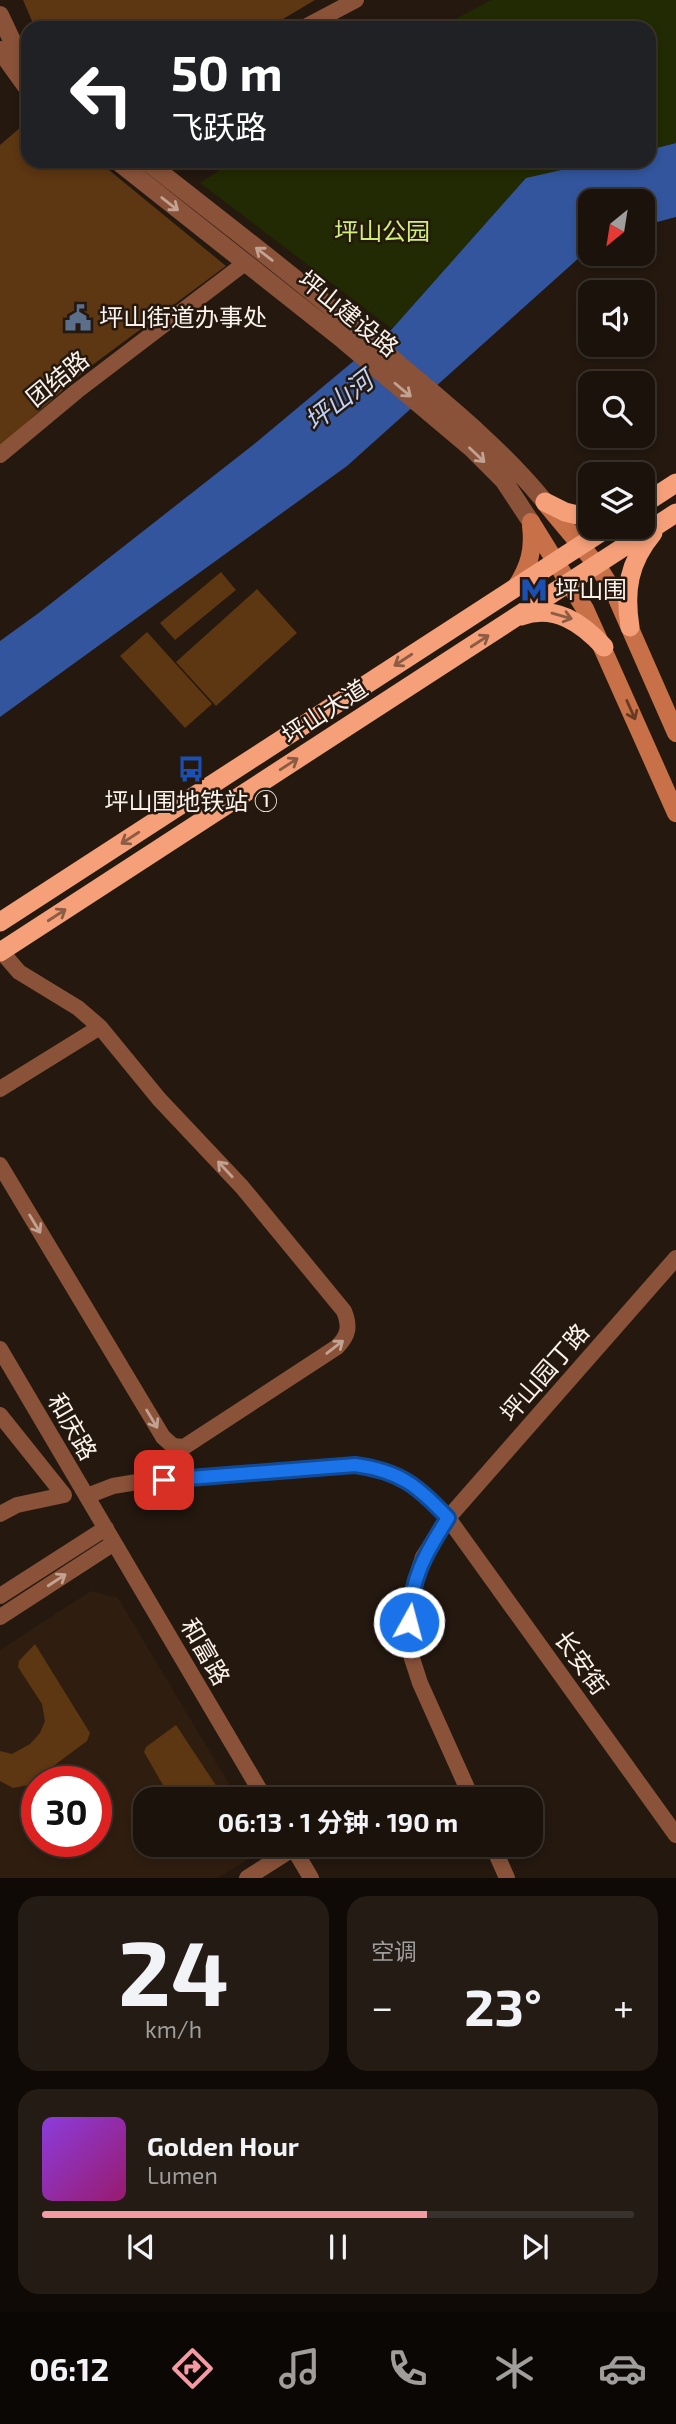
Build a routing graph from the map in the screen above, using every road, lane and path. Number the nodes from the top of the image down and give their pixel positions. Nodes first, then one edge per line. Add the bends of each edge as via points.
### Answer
1 (356, 0) edge
2 (0, 15) edge
3 (316, 21) edge
4 (0, 51) edge
5 (21, 55) edge
6 (21, 82) edge
7 (129, 168) edge
8 (154, 168) edge
9 (245, 263) junction
10 (349, 333) junction
11 (432, 403) junction
12 (0, 455) edge
13 (676, 483) edge
14 (655, 497) edge
15 (545, 502) junction
16 (578, 515) edge
17 (671, 517) edge
18 (531, 522) junction
19 (590, 539) edge
20 (580, 545) junction
21 (556, 561) junction
22 (597, 565) junction
23 (570, 582) junction
24 (516, 587) junction
25 (511, 621) junction
26 (630, 626) junction
27 (604, 647) junction
28 (676, 733) edge
29 (676, 813) edge
30 (0, 922) edge
31 (1, 951) edge
32 (100, 1027) junction
33 (0, 1089) edge
34 (0, 1165) edge
35 (676, 1258) edge
36 (0, 1349) edge
37 (0, 1415) edge
38 (87, 1496) junction
39 (0, 1514) edge
40 (448, 1518) junction
41 (106, 1528) junction
42 (114, 1543) junction
43 (0, 1596) edge
44 (0, 1616) edge
45 (258, 1787) edge
46 (467, 1787) edge
47 (676, 1835) edge
48 (277, 1857) edge
49 (299, 1857) edge
50 (498, 1857) edge
51 (247, 1878) edge
52 (311, 1878) edge
53 (507, 1878) edge

1 - 3 street
2 - 5 street
4 - 6 street
7 -> 9 street, 坪山建设路
10 -> 8 street, 坪山建设路
9 - 10 street, 坪山建设路
9 - 12 street, 团结路
10 - 11 street, 坪山建设路
11 - 15 street, 坪山建设路 via 517,468
11 -> 18 street, 坪山建设路 via 504,481
13 - 14 highway
15 - 16 highway
15 - 20 main road
17 - 22 highway, 坪山大道
17 - 26 highway via 641,548 632,565 626,605
18 - 21 main road
18 - 24 main road via 531,554
19 - 20 highway, 坪山大道
20 - 21 highway, 坪山大道
20 - 22 main road
21 - 23 main road
21 - 24 highway, 坪山大道
22 - 23 highway, 坪山大道
22 - 26 main road
23 - 25 highway, 坪山大道
23 - 27 main road
24 -> 30 highway, 坪山大道
25 -> 27 highway via 526,614 556,614 573,620
31 -> 25 highway, 坪山大道
26 - 28 main road
27 -> 29 main road
31 - 32 street via 19,972
32 - 33 street
34 -> 32 street via 163,1437 173,1446 184,1447 346,1338 349,1324 344,1311
35 - 40 street, 坪山园丁路
36 - 38 street, 和庆路
37 - 39 street via 64,1495
38 - 40 street, 长安街 via 137,1482 355,1465 379,1468 402,1478 426,1494
38 - 41 street, 和庆路
40 - 46 street, 坪山园丁路 via 423,1557 410,1598 408,1646
40 - 47 street, 长安街
41 - 42 street, 和富路
41 - 43 street
44 -> 42 street
42 - 45 street, 和富路
48 - 51 street
49 - 52 street
50 - 53 street

